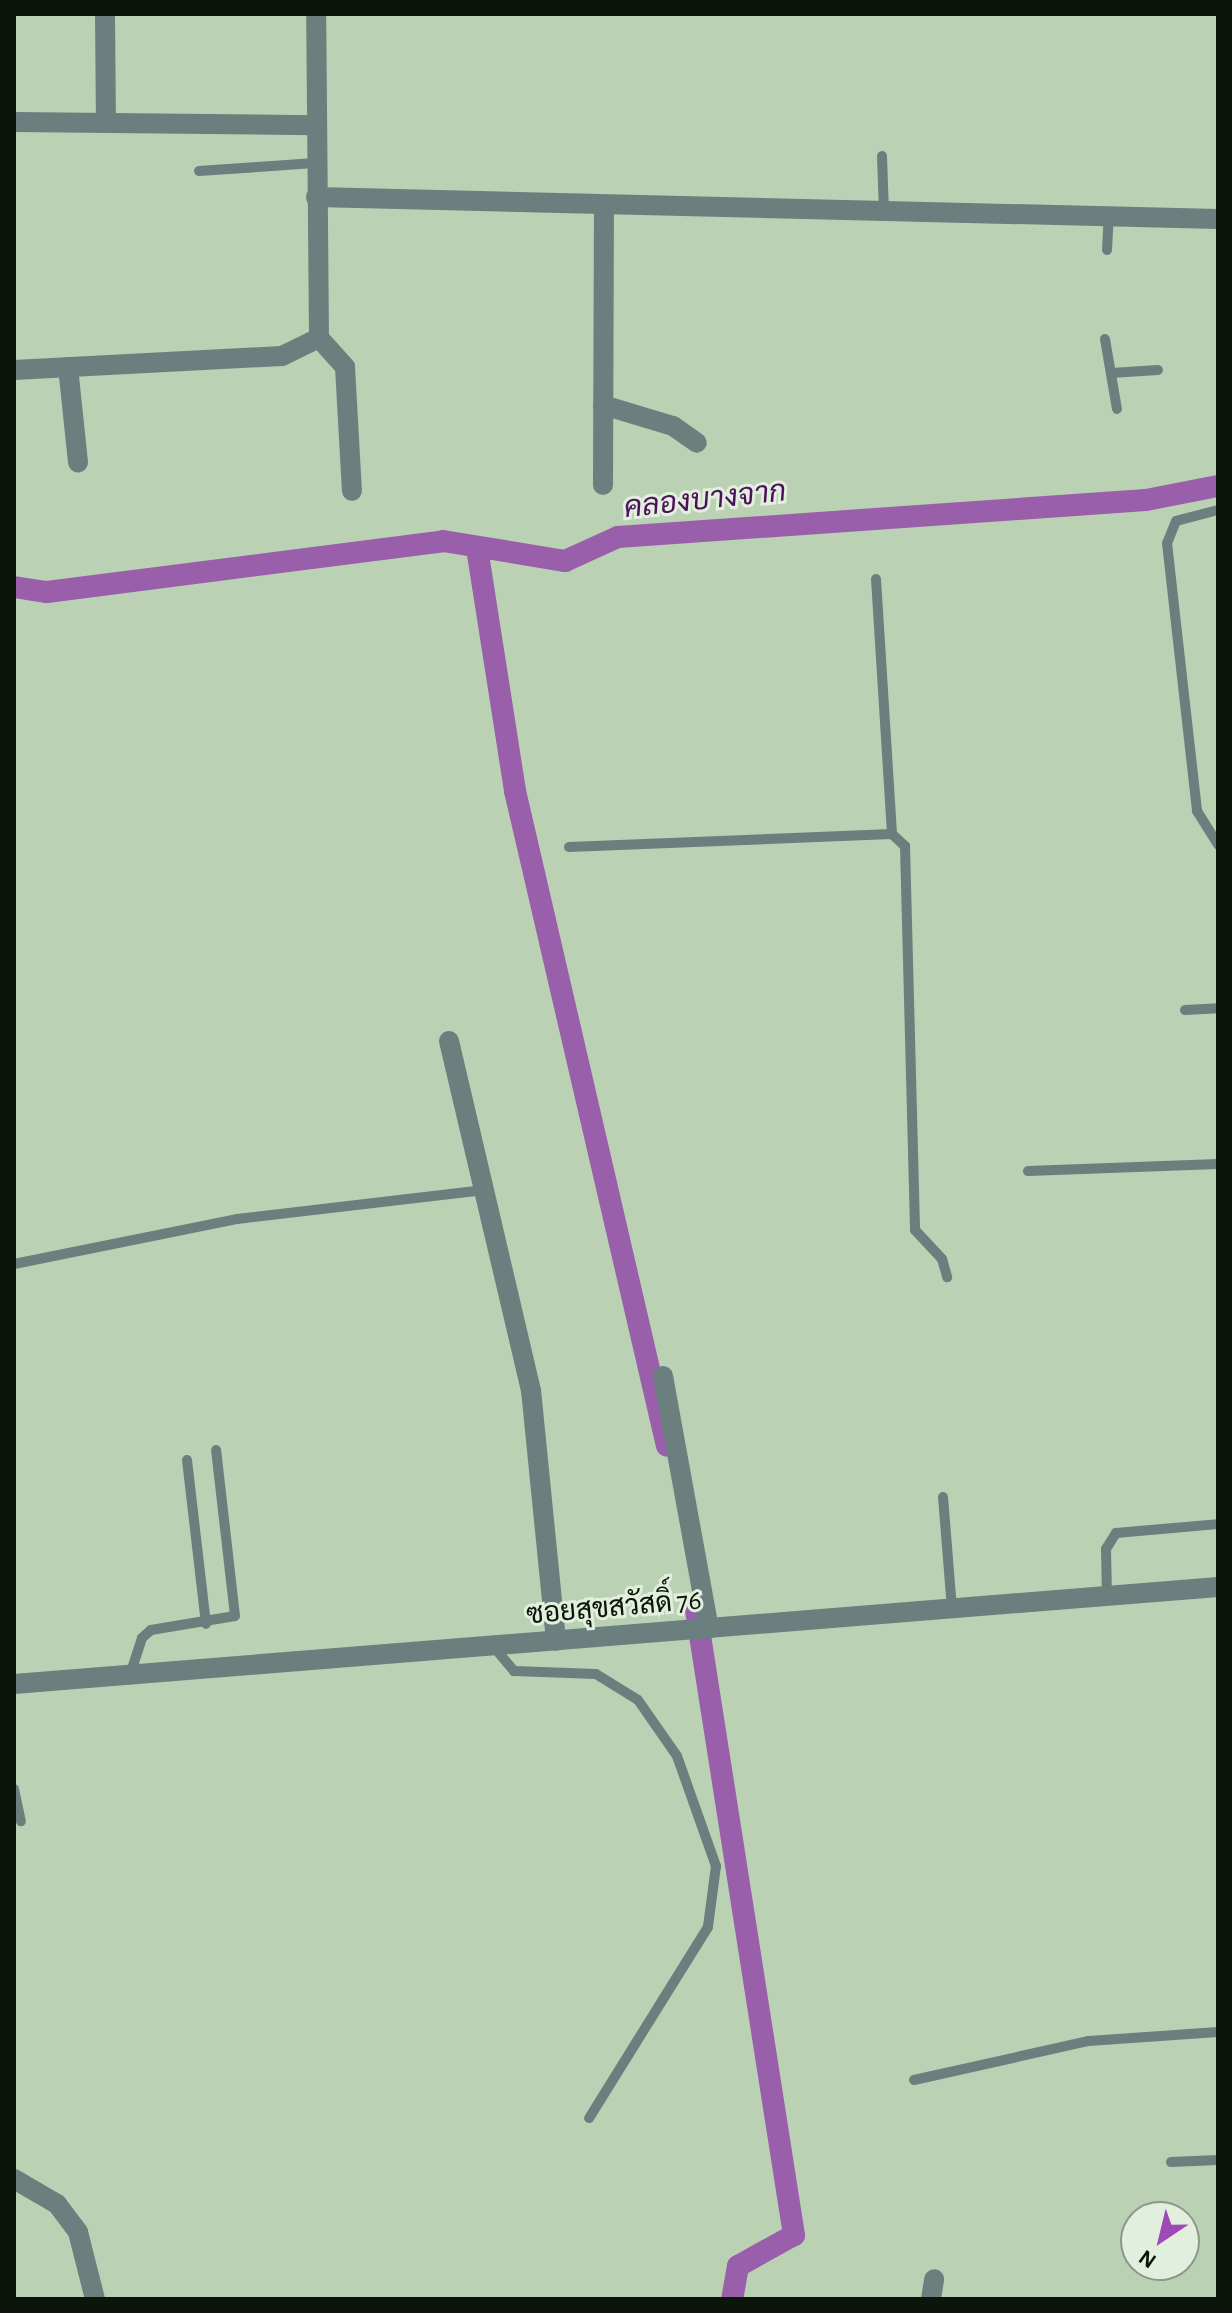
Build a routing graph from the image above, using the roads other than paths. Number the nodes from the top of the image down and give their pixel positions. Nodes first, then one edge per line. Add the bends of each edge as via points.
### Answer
1 (105, 14) edge
2 (316, 14) edge
3 (14, 122) edge
4 (106, 122) junction
5 (315, 125) junction
6 (882, 156) dead end
7 (315, 163) junction
8 (199, 171) dead end
9 (316, 197) junction
10 (604, 205) junction
11 (884, 212) junction
12 (1109, 217) junction
13 (1218, 219) edge
14 (1107, 250) dead end
15 (319, 338) junction
16 (1105, 339) dead end
17 (68, 367) junction
18 (1158, 370) dead end
19 (1111, 373) junction
20 (15, 377) edge
21 (603, 405) junction
22 (1117, 409) dead end
23 (697, 443) dead end
24 (78, 462) dead end
25 (603, 485) dead end
26 (352, 491) dead end
27 (1218, 510) edge
28 (876, 579) dead end
29 (892, 834) junction
30 (1218, 845) edge
31 (569, 847) dead end
32 (1218, 1008) edge
33 (1185, 1010) dead end
34 (449, 1041) dead end
35 (1218, 1164) edge
36 (1028, 1171) dead end
37 (484, 1190) junction
38 (14, 1264) edge
39 (947, 1277) dead end
40 (663, 1376) dead end
41 (216, 1450) dead end
42 (187, 1460) dead end
43 (943, 1497) dead end
44 (1218, 1524) edge
45 (1218, 1587) edge
46 (1107, 1597) junction
47 (952, 1609) junction
48 (206, 1624) junction
49 (706, 1629) junction
50 (556, 1641) junction
51 (493, 1646) junction
52 (130, 1675) junction
53 (14, 1684) edge
54 (14, 1789) edge
55 (21, 1821) dead end
56 (1218, 2032) edge
57 (914, 2080) dead end
58 (589, 2118) dead end
59 (1218, 2160) edge
60 (1171, 2162) dead end
61 (14, 2179) edge
62 (95, 2299) edge

1 - 4 street
2 - 5 street
3 - 4 street
4 - 5 street
5 - 7 street
6 - 11 lane
7 - 8 lane
7 - 9 street
9 - 10 street
9 - 15 street
10 - 11 street
10 - 21 street
11 - 12 street
12 - 13 street
12 - 14 lane
15 - 17 street via 282,356 163,367
15 - 26 street via 345,367
16 - 19 lane
17 - 20 street
17 - 24 street
18 - 19 lane
19 - 22 lane
21 - 23 street via 673,426
21 - 25 street
27 - 30 lane via 1176,521 1167,543 1197,811
28 - 29 lane
29 - 31 lane
29 - 39 lane via 909,860 915,1230 942,1259
32 - 33 lane
34 - 37 street
35 - 36 lane
37 - 38 lane via 237,1219
37 - 50 street via 531,1390
40 - 49 street
41 - 48 lane via 237,1607 230,1622
42 - 48 lane
43 - 47 lane
44 - 46 lane via 1116,1533 1106,1549
45 - 46 street, ซอยสุขสวัสดิ์ 76
46 - 47 street, ซอยสุขสวัสดิ์ 76
47 - 49 street, ซอยสุขสวัสดิ์ 76
48 - 52 lane via 151,1630 142,1638
49 - 50 street, ซอยสุขสวัสดิ์ 76
50 - 51 street, ซอยสุขสวัสดิ์ 76
51 - 52 street, ซอยสุขสวัสดิ์ 76
51 - 58 lane via 514,1671 596,1674 638,1700 677,1756 716,1866 708,1927
52 - 53 street, ซอยสุขสวัสดิ์ 76
54 - 55 lane
56 - 57 lane via 1089,2041
59 - 60 lane
61 - 62 street via 57,2204 78,2232

